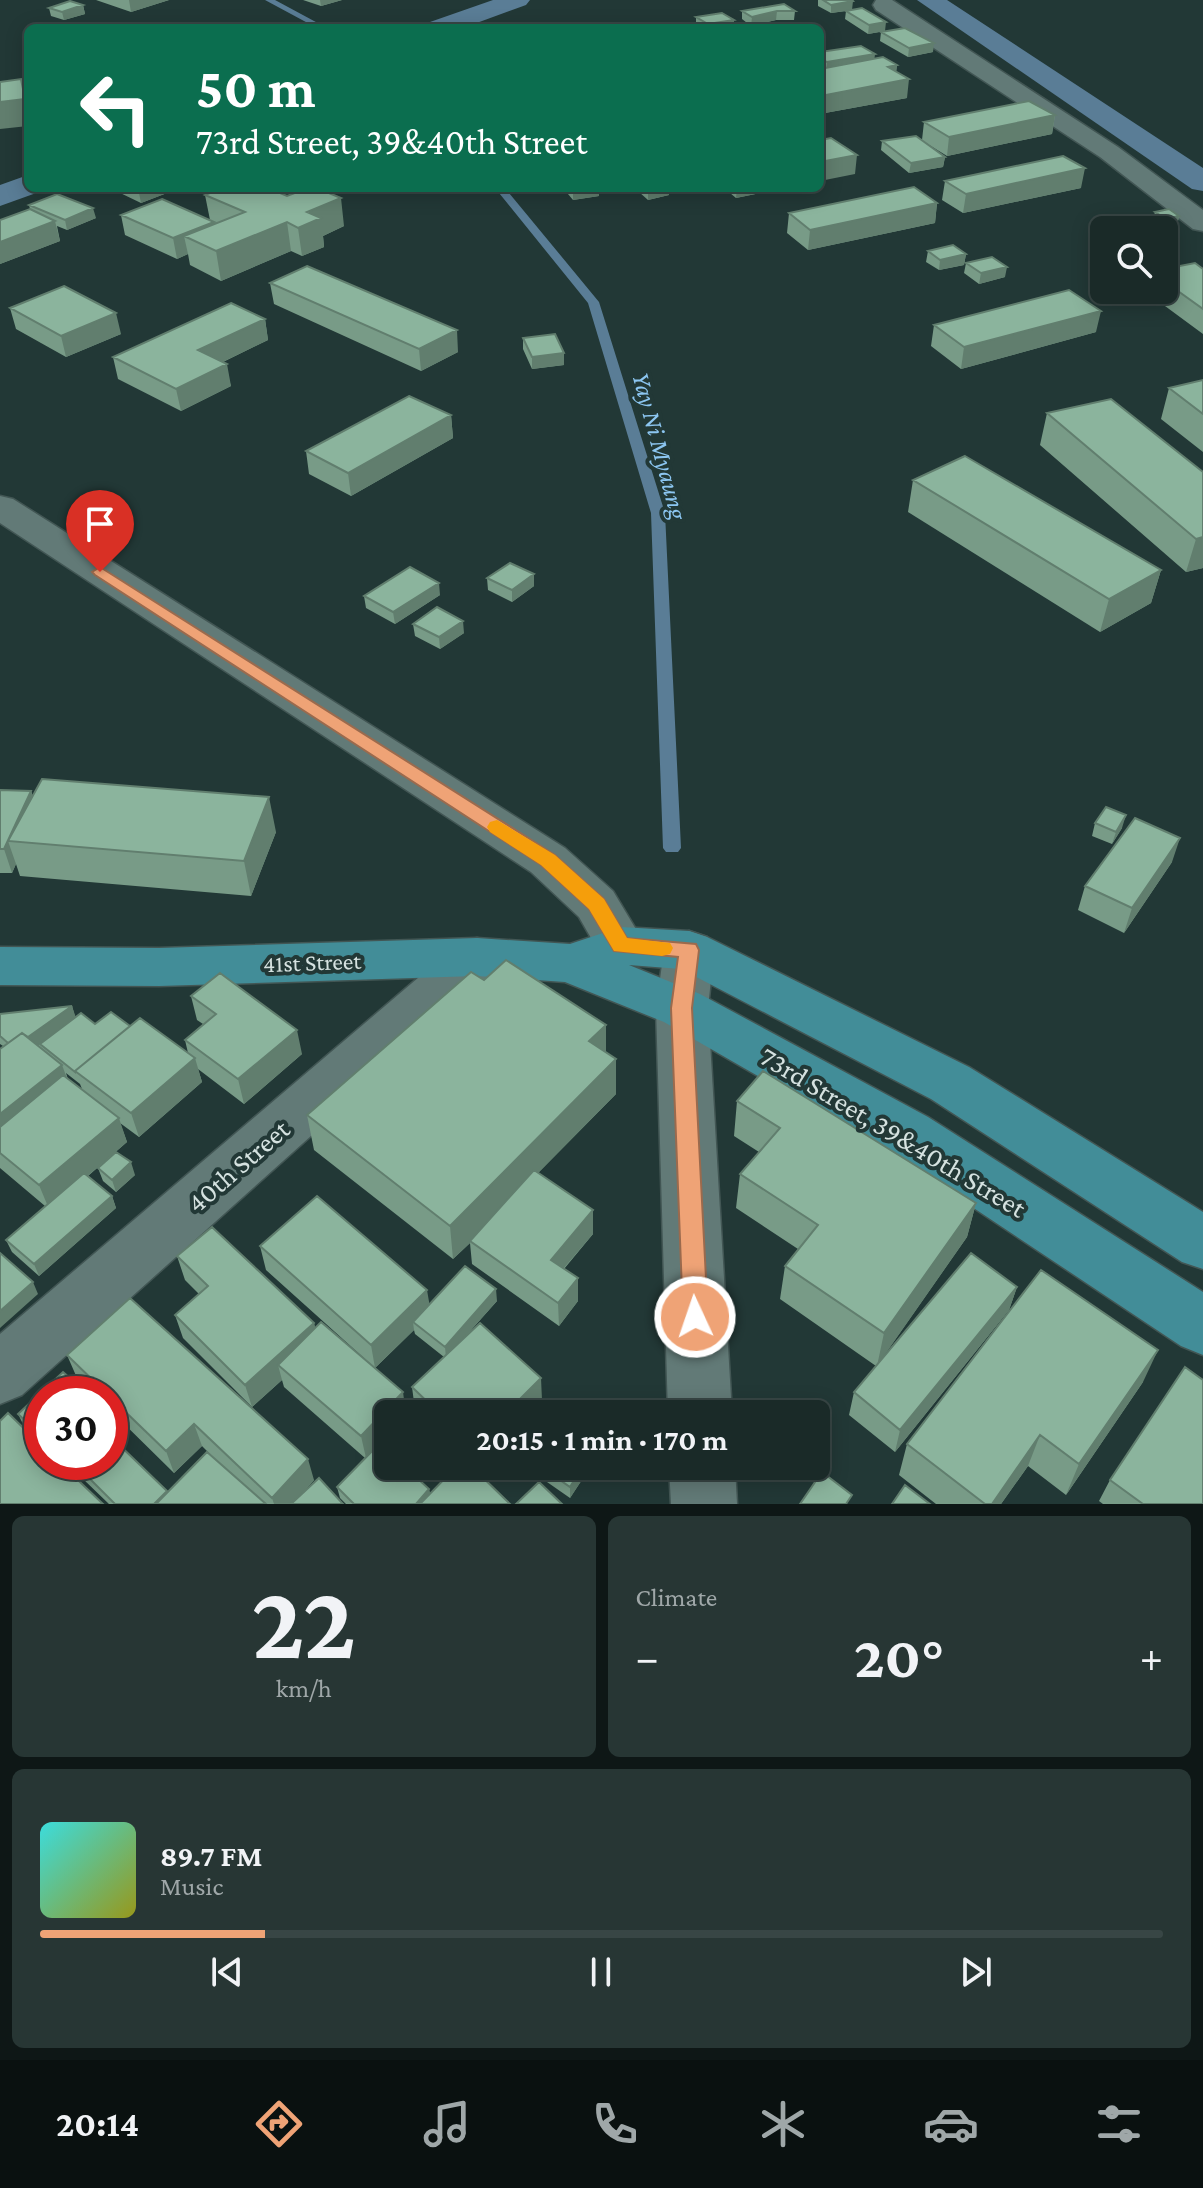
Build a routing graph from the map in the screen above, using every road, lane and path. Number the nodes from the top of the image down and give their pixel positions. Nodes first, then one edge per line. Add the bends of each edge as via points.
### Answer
1 (884, 5) dead end
2 (1203, 223) edge
3 (0, 507) edge
4 (621, 946) junction
5 (689, 950) junction
6 (477, 957) junction
7 (570, 963) junction
8 (0, 966) edge
9 (682, 1008) junction
10 (950, 1083) junction
11 (908, 1134) junction
12 (1203, 1243) edge
13 (1203, 1326) edge
14 (0, 1374) edge
15 (699, 1400) edge
16 (703, 1480) edge
17 (704, 1504) edge

1 - 2 street via 1109,152
3 - 4 street via 548,860 596,904
4 - 5 main road
4 - 7 main road, 41st Street
5 - 9 street
5 - 10 main road
6 - 7 main road, 41st Street
6 - 8 main road, 41st Street
6 - 14 street, 40th Street
7 - 9 main road, 73rd Street, 39&40th Street
9 - 11 main road, 73rd Street, 39&40th Street
9 - 15 street
10 - 11 main road
10 - 12 main road
11 - 13 main road, 73rd Street, 39&40th Street
16 - 17 street

